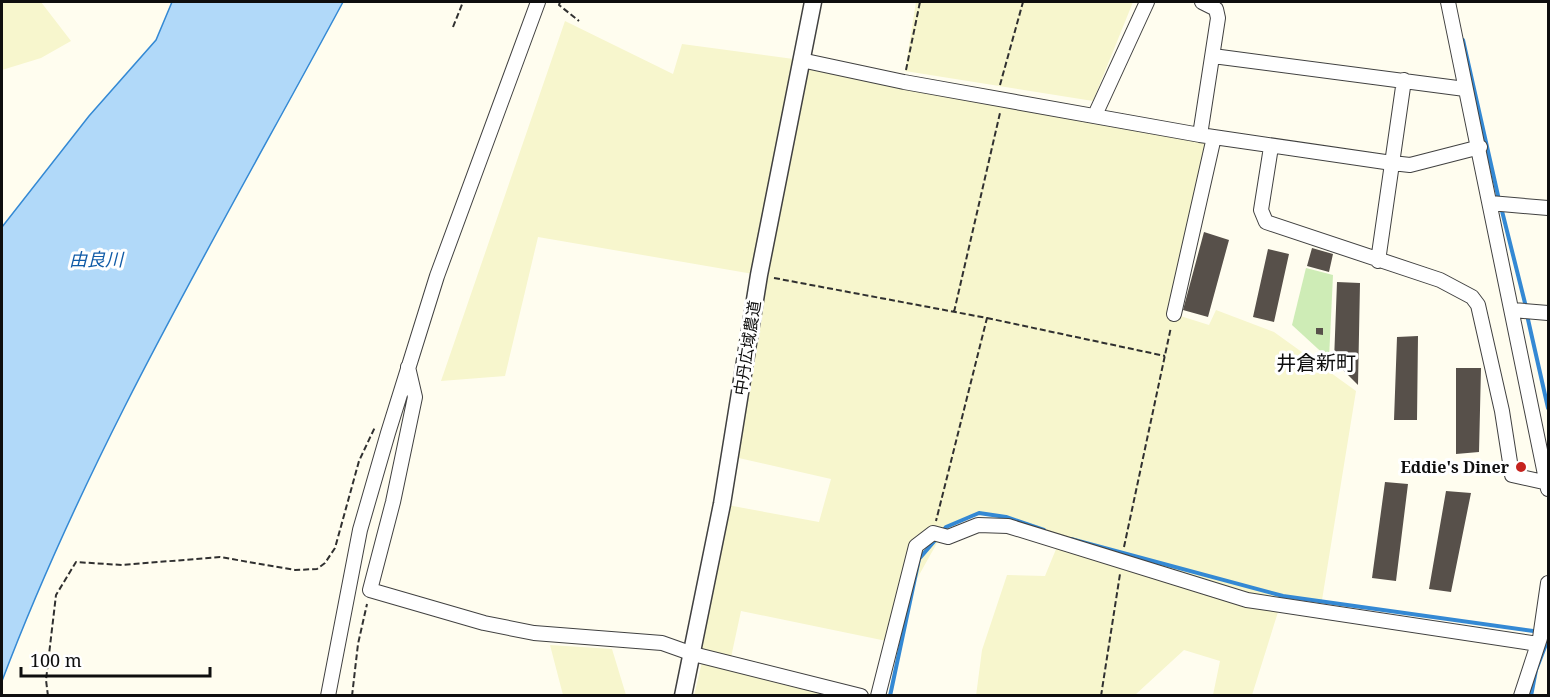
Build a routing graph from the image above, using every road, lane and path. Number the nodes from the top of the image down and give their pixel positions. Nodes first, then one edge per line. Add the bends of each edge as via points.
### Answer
1 (463, 2) edge
2 (538, 2) edge
3 (560, 2) edge
4 (813, 2) edge
5 (920, 2) edge
6 (1023, 2) edge
7 (1147, 2) edge
8 (1202, 2) edge
9 (1448, 2) edge
10 (579, 21) dead end
11 (453, 27) dead end
12 (1213, 56) junction
13 (801, 60) junction
14 (1404, 80) junction
15 (904, 81) junction
16 (1465, 89) junction
17 (1000, 97) junction
18 (1095, 115) junction
19 (1207, 136) junction
20 (1271, 147) junction
21 (1480, 147) junction
22 (1392, 164) junction
23 (1490, 203) junction
24 (1548, 208) edge
25 (1378, 261) junction
26 (759, 275) junction
27 (1513, 310) junction
28 (954, 312) junction
29 (1548, 313) edge
30 (1174, 314) joint
31 (987, 318) junction
32 (1165, 356) junction
33 (408, 367) junction
34 (379, 420) dead end
35 (1548, 483) edge
36 (1548, 489) edge
37 (933, 533) junction
38 (1121, 561) junction
39 (1548, 583) edge
40 (370, 590) junction
41 (1538, 644) junction
42 (693, 654) junction
43 (48, 696) edge
44 (328, 696) edge
45 (352, 696) edge
46 (683, 696) edge
47 (861, 696) edge
48 (878, 696) edge
49 (1101, 696) edge
50 (1521, 696) edge

1 - 11 path
2 - 33 street via 437,276
3 - 10 path
4 - 13 street, 中丹広域農道
5 - 15 path
6 - 17 path
7 - 18 street
8 - 12 street via 1216,9 1218,18
9 - 16 street
12 - 14 street
12 - 19 street
13 - 15 street
13 - 26 street, 中丹広域農道
14 - 16 street
14 - 22 street
15 - 17 street
16 - 21 street
17 - 18 street
17 - 28 path
18 - 19 street
19 - 20 street
19 - 30 street
20 - 22 street
20 - 25 street via 1261,210 1266,222
21 - 22 street via 1410,165
21 - 23 street
22 - 25 street
23 - 24 street
23 - 27 street
25 - 35 street via 1440,280 1472,297 1478,305 1512,475
26 - 28 path
26 - 42 street, 中丹広域農道
27 - 29 street
27 - 35 street
28 - 31 path
30 - 32 path
31 - 32 path
31 - 37 path
32 - 38 path
33 - 40 street via 415,397
33 - 44 street via 360,530
34 - 43 path via 359,461 335,548 317,569 295,570 220,557 122,565 76,562 56,596 46,681
35 - 36 street
37 - 38 street via 948,537 978,525 1008,526
37 - 48 street via 916,546
38 - 41 street via 1247,600
38 - 49 path
39 - 41 street
40 - 42 street via 484,623 534,633 662,643
40 - 45 path
41 - 50 street
42 - 46 street, 中丹広域農道
42 - 47 street

